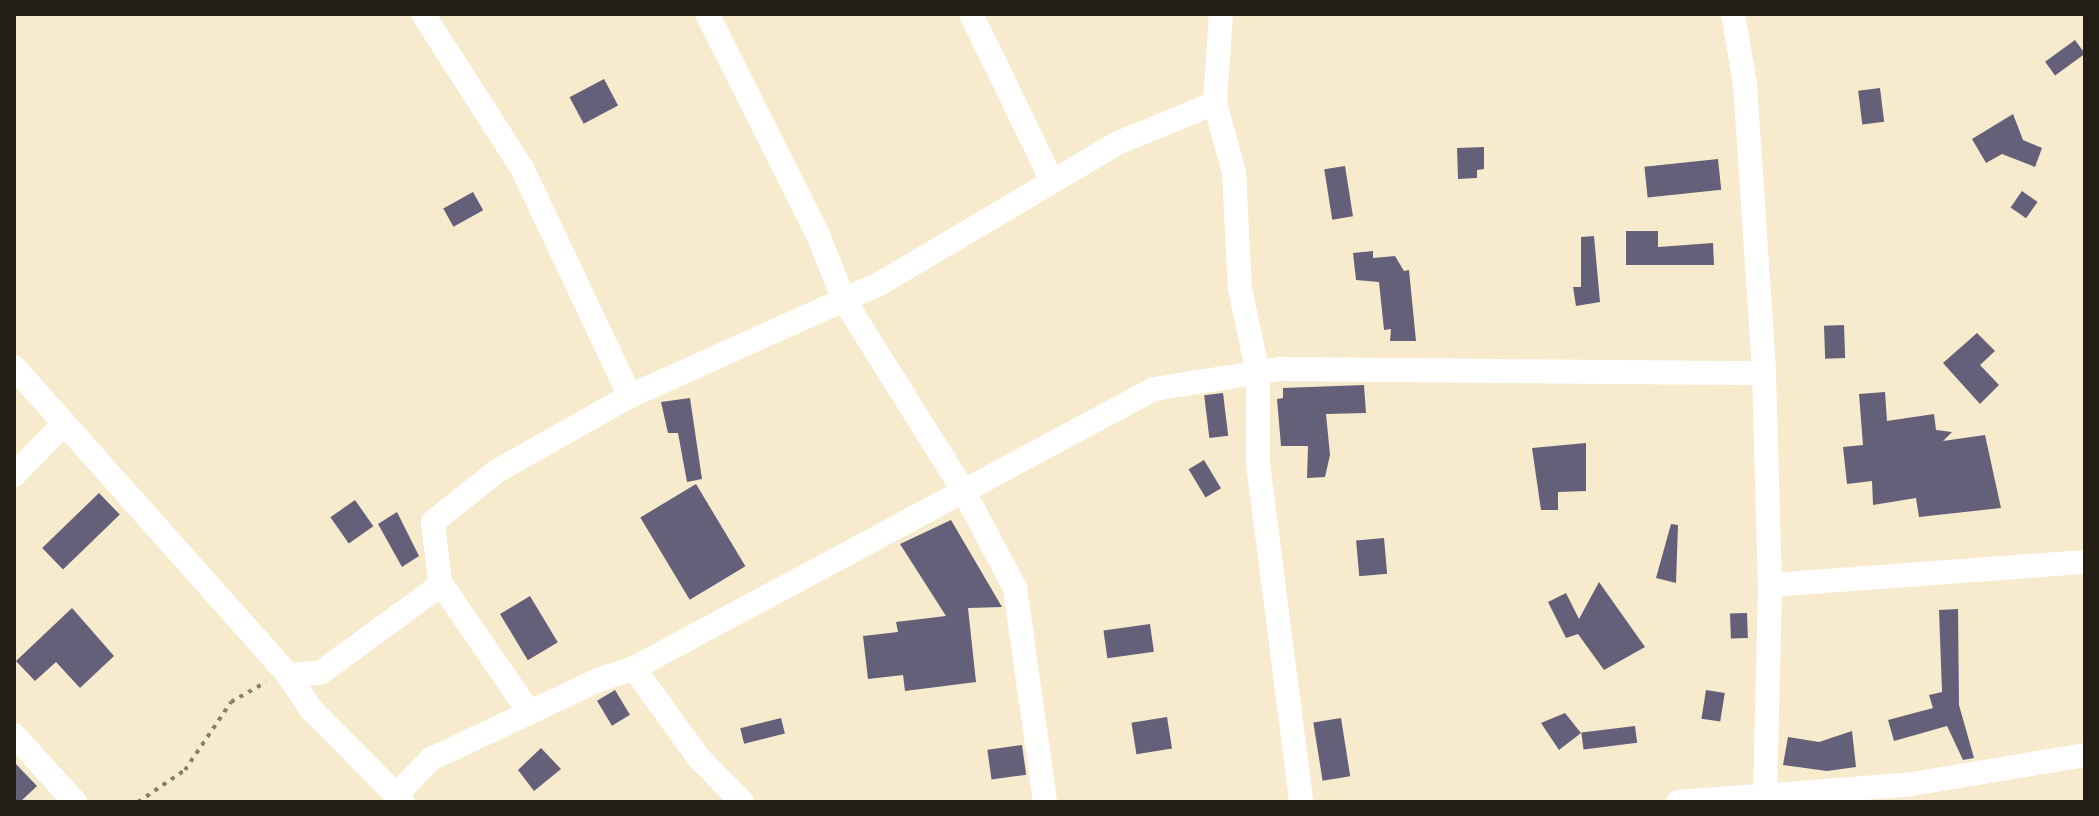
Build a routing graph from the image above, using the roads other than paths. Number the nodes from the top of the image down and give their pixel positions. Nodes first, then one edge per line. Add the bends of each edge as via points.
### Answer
1 (423, 14) edge
2 (707, 14) edge
3 (971, 14) edge
4 (1221, 14) edge
5 (1733, 14) edge
6 (1215, 103) junction
7 (1051, 179) junction
8 (844, 300) junction
9 (14, 367) edge
10 (1764, 373) junction
11 (1258, 374) junction
12 (630, 396) junction
13 (62, 426) junction
14 (14, 475) edge
15 (963, 490) junction
16 (2085, 562) edge
17 (440, 582) junction
18 (1770, 585) junction
19 (634, 668) junction
20 (288, 675) junction
21 (529, 712) junction
22 (14, 735) edge
23 (2085, 755) edge
24 (1765, 794) junction
25 (1907, 794) edge
26 (400, 798) edge
27 (1682, 801) edge
28 (75, 802) edge
29 (742, 802) edge
30 (1045, 802) edge
31 (1301, 802) edge

1 - 12 street via 522,168
2 - 8 street via 818,235
3 - 7 street
4 - 6 street
5 - 10 street via 1745,84
6 - 7 street via 1155,125
6 - 11 street via 1234,172 1240,289
7 - 8 street via 1016,205
8 - 12 street
8 - 15 street
9 - 13 street
10 - 11 street via 1280,369
10 - 18 street
11 - 15 street via 1154,389
11 - 31 street via 1258,464
12 - 17 street via 497,471 440,515 431,535
13 - 14 street
13 - 20 street
15 - 19 street
15 - 30 street via 1015,588
16 - 18 street
17 - 20 street via 320,673
17 - 21 street
18 - 24 street
19 - 21 street
19 - 29 street via 698,757
20 - 26 street via 310,708
21 - 26 street via 431,759
22 - 28 street
23 - 25 street
24 - 25 street
24 - 27 street

